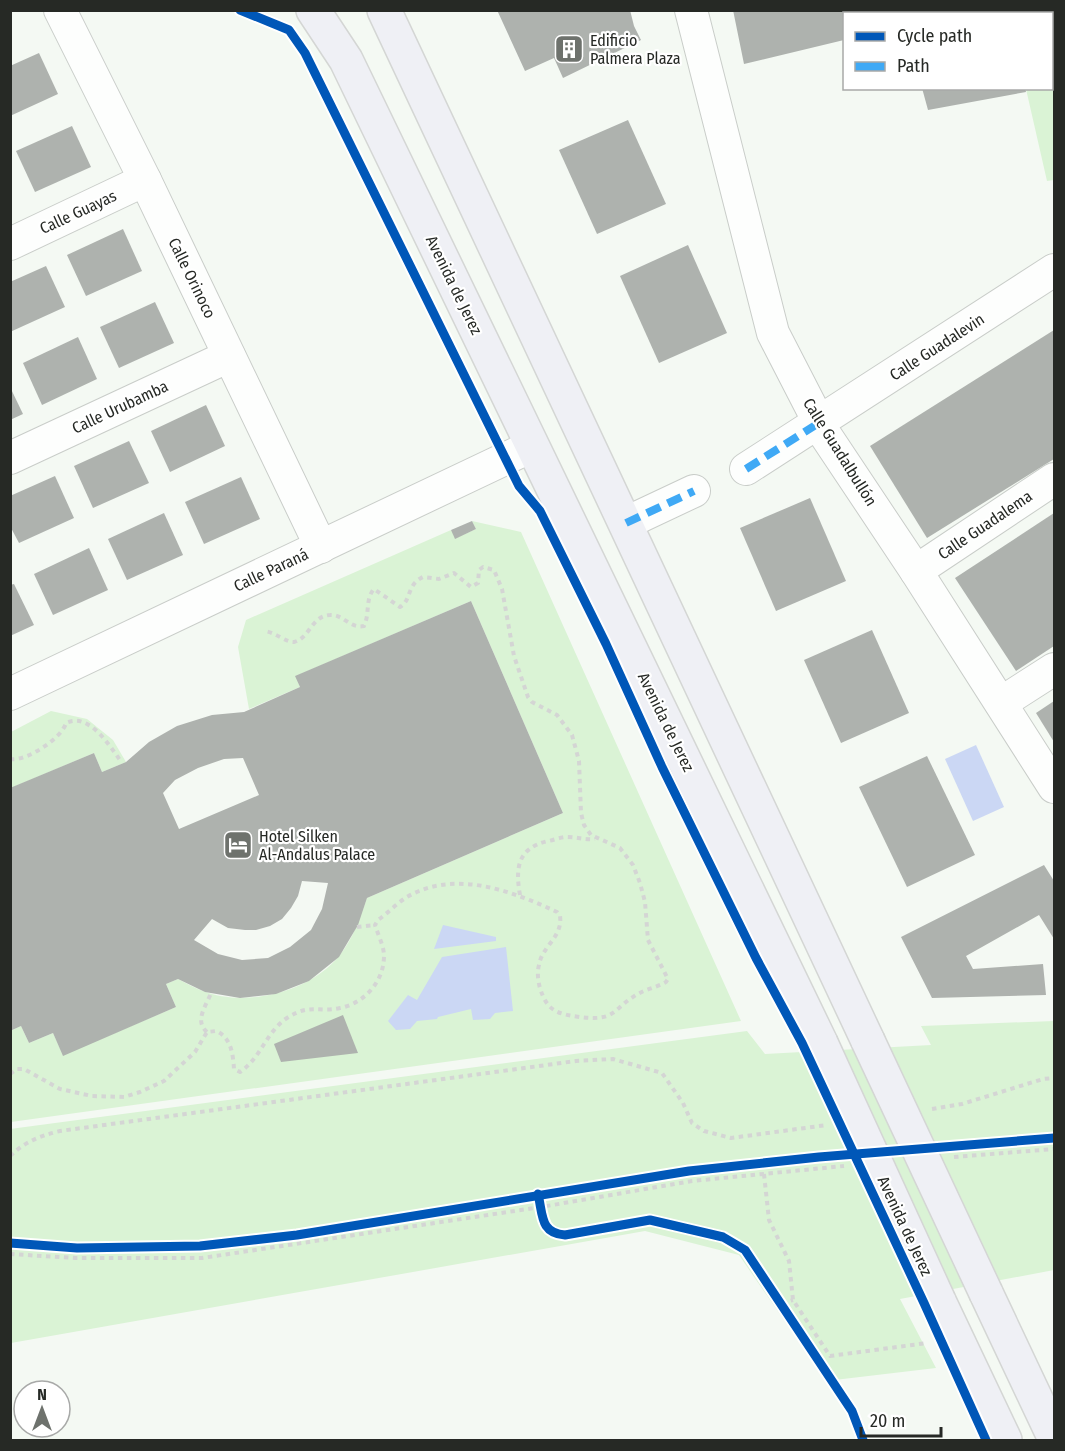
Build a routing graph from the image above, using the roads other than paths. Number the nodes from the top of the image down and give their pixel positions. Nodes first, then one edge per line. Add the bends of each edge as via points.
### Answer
1 (60, 10) edge
2 (314, 10) edge
3 (384, 10) edge
4 (691, 10) edge
5 (145, 180) junction
6 (10, 244) edge
7 (1054, 270) edge
8 (230, 356) junction
9 (819, 423) junction
10 (532, 446) junction
11 (10, 458) edge
12 (746, 469) dead end
13 (1054, 479) edge
14 (694, 491) dead end
15 (626, 523) junction
16 (321, 547) junction
17 (916, 571) junction
18 (1054, 669) edge
19 (10, 694) edge
20 (1001, 703) junction
21 (1054, 787) edge
22 (1054, 1437) edge
23 (1005, 1440) edge

1 - 5 street, Calle Orinoco
2 - 10 main road, Avenida de Jerez via 346,60
3 - 15 main road
4 - 9 street, Calle Guadalbullón via 773,333
5 - 6 street, Calle Guayas
5 - 8 street, Calle Orinoco
7 - 9 street, Calle Guadalevin
8 - 11 street, Calle Urubamba
8 - 16 street, Calle Orinoco
9 - 12 street, Calle Guadalevin
9 - 17 street, Calle Guadalbullón
10 - 16 street, Calle Paraná
10 - 23 main road, Avenida de Jerez, bridge via 821,1043
13 - 17 street, Calle Guadalema
14 - 15 street
15 - 22 main road, bridge
16 - 19 street, Calle Paraná
17 - 20 street, Calle Guadalbullón
18 - 20 street
20 - 21 street, Calle Guadalbullón

